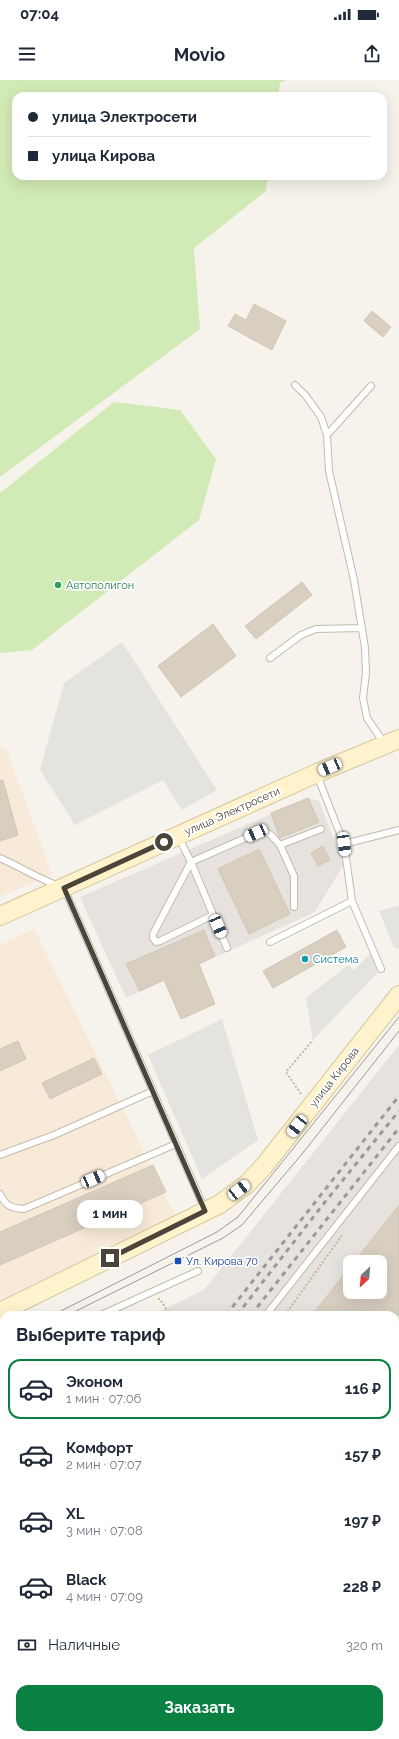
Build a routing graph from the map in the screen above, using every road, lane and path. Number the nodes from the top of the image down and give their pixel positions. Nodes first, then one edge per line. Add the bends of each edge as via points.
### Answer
1 (295, 385) dead end
2 (371, 386) dead end
3 (327, 436) junction
4 (362, 628) junction
5 (270, 658) dead end
6 (392, 742) edge
7 (317, 773) junction
8 (321, 829) dead end
9 (399, 830) edge
10 (176, 834) junction
11 (344, 844) junction
12 (280, 845) junction
13 (0, 858) edge
14 (191, 862) junction
15 (64, 888) junction
16 (352, 901) junction
17 (294, 907) dead end
18 (213, 915) junction
19 (0, 916) edge
20 (270, 942) dead end
21 (227, 948) dead end
22 (381, 969) dead end
23 (399, 995) edge
24 (312, 1040) dead end
25 (153, 1091) junction
26 (304, 1099) dead end
27 (176, 1144) junction
28 (399, 1146) edge
29 (0, 1155) edge
30 (0, 1194) edge
31 (205, 1211) junction
32 (346, 1228) dead end
33 (198, 1271) dead end
34 (153, 1301) dead end
35 (2, 1311) edge
36 (110, 1311) edge
37 (168, 1311) edge
38 (269, 1311) edge
39 (288, 1311) edge

1 - 3 lane via 321,417
2 - 3 lane
3 - 4 lane via 329,472 354,580
4 - 5 lane via 316,629 301,635
4 - 6 lane via 366,673 363,698 367,718
6 - 7 main road, улица Электросети
7 - 10 main road, улица Электросети
7 - 11 lane
8 - 12 lane
9 - 11 lane
10 - 14 lane
10 - 15 main road, улица Электросети
11 - 16 lane
12 - 14 lane via 265,832 256,833
12 - 17 lane via 294,876
13 - 15 lane via 40,879
14 - 18 lane
14 - 18 lane via 153,938 156,942 160,941
15 - 19 main road, улица Электросети
15 - 25 lane
16 - 20 lane
16 - 22 lane
18 - 21 lane
23 - 31 main road, улица Кирова via 264,1166 232,1196
24 - 26 path via 286,1072
25 - 27 lane
25 - 29 lane via 54,1135
27 - 30 lane via 24,1209 14,1209 5,1204
27 - 31 lane
28 - 38 lane
31 - 35 main road, улица Кирова
32 - 39 path
33 - 36 lane
34 - 37 path via 160,1298

